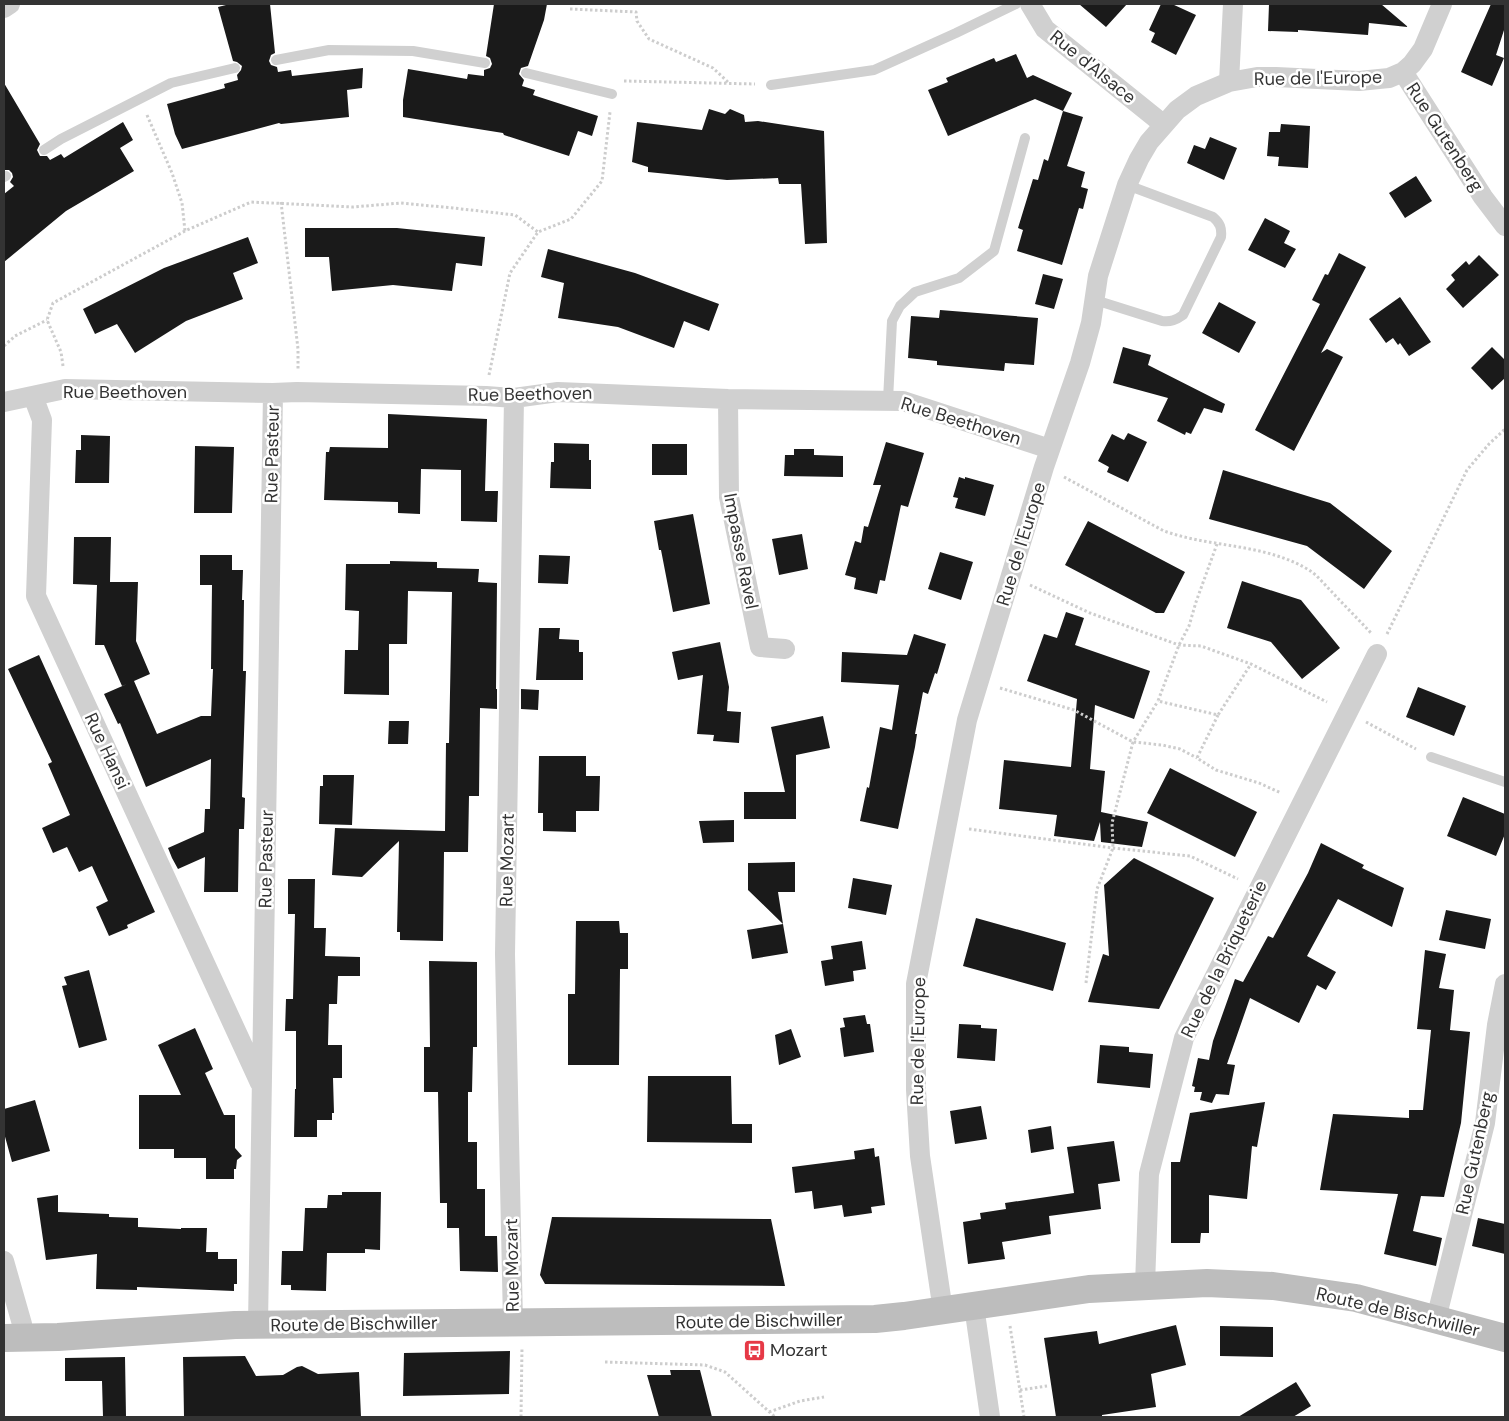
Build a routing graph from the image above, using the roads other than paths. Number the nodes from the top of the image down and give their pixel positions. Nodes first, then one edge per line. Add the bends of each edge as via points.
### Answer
1 (10, 4) edge
2 (1016, 4) edge
3 (1030, 4) edge
4 (1233, 4) edge
5 (1442, 4) edge
6 (4, 8) edge
7 (276, 60) dead end
8 (485, 63) dead end
9 (235, 68) dead end
10 (1404, 72) junction
11 (526, 73) dead end
12 (1229, 82) junction
13 (771, 85) road end
14 (612, 94) road end
15 (1163, 124) junction
16 (1025, 138) dead end
17 (44, 150) dead end
18 (1127, 185) junction
19 (1505, 226) edge
20 (1094, 300) junction
21 (273, 394) junction
22 (33, 396) junction
23 (514, 398) junction
24 (728, 399) junction
25 (888, 400) junction
26 (4, 402) edge
27 (1047, 458) junction
28 (785, 649) dead end
29 (1380, 649) road end
30 (1432, 757) road end
31 (1505, 782) edge
32 (1505, 984) edge
33 (263, 1089) junction
34 (4, 1261) edge
35 (1145, 1285) junction
36 (974, 1306) junction
37 (943, 1311) junction
38 (1436, 1319) junction
39 (518, 1322) junction
40 (258, 1325) junction
41 (14, 1338) edge
42 (1505, 1338) edge
43 (990, 1417) edge

1 - 6 street
2 - 13 lane via 874,70
3 - 15 street, Rue d'Alsace via 1046,29
4 - 12 street
5 - 10 street, Rue de l'Europe via 1423,49
7 - 8 lane via 329,50 413,51
9 - 17 lane via 171,83 61,138
10 - 12 street, Rue de l'Europe via 1377,80 1257,77
10 - 19 street, Rue Gutenberg
11 - 14 lane
12 - 15 street, Rue de l'Europe via 1196,96
15 - 18 street, Rue de l'Europe via 1149,142
16 - 25 lane via 994,251 960,278 915,292 900,306 892,322
18 - 20 street, Rue de l'Europe via 1098,276
18 - 20 lane via 1213,217 1222,228 1221,237 1183,314 1170,322
20 - 27 street, Rue de l'Europe via 1080,364
21 - 22 street, Rue Beethoven via 65,389
21 - 23 street, Rue Beethoven
21 - 33 street, Rue Pasteur
22 - 26 street, Rue Beethoven
22 - 33 street, Rue Hansi via 42,420 36,596
23 - 24 street, Rue Beethoven via 558,392
23 - 39 street, Rue Mozart via 505,954
24 - 25 street, Rue Beethoven
24 - 28 street, Impasse Ravel via 728,497 760,647
25 - 27 street, Rue Beethoven via 903,400
27 - 37 street, Rue de l'Europe via 967,720 916,984 920,1156
29 - 35 street, Rue de la Briqueterie via 1184,1038 1149,1174
30 - 31 lane
32 - 38 street, Rue Gutenberg via 1485,1122
33 - 40 street, Rue Pasteur
34 - 41 street via 22,1324
35 - 36 main road, Route de Bischwiller via 1090,1289
35 - 38 main road, Route de Bischwiller via 1273,1286 1356,1298
36 - 37 main road, Route de Bischwiller
36 - 43 street
37 - 39 main road, Route de Bischwiller via 865,1319
38 - 42 main road, Route de Bischwiller
39 - 40 main road, Route de Bischwiller
40 - 41 main road, Route de Bischwiller

